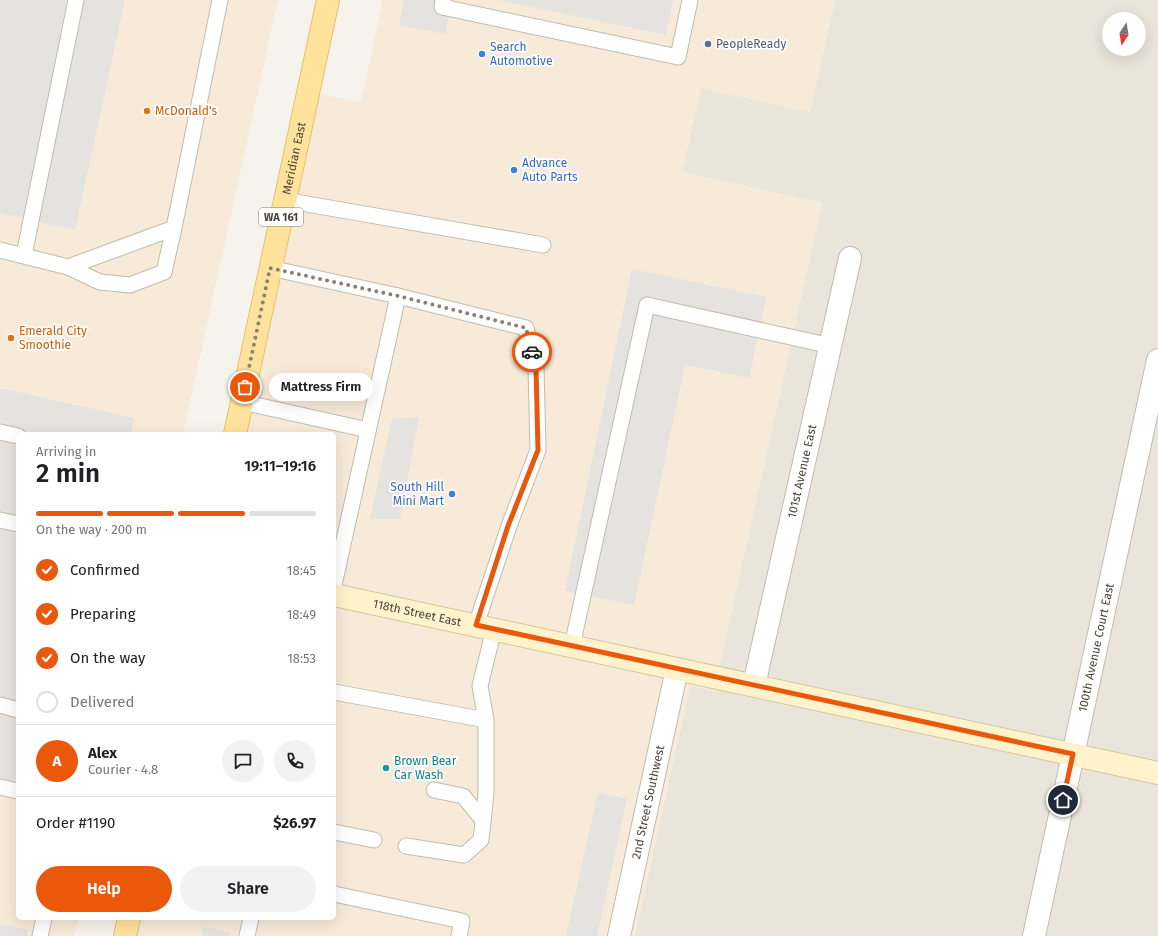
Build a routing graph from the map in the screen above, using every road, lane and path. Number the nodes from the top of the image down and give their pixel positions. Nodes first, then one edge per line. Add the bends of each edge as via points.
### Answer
1 (76, 0) edge
2 (328, 0) edge
3 (444, 0) edge
4 (690, 0) edge
5 (219, 4) edge
6 (284, 200) junction
7 (174, 228) junction
8 (543, 245) dead end
9 (0, 250) edge
10 (24, 255) junction
11 (850, 258) dead end
12 (68, 268) junction
13 (270, 268) junction
14 (398, 296) junction
15 (830, 346) junction
16 (1158, 360) edge
17 (242, 402) junction
18 (368, 430) junction
19 (0, 432) edge
20 (235, 432) edge
21 (16, 436) edge
22 (0, 520) edge
23 (16, 524) edge
24 (336, 576) edge
25 (336, 595) edge
26 (485, 627) junction
27 (572, 646) junction
28 (677, 669) junction
29 (754, 686) junction
30 (336, 692) edge
31 (0, 705) edge
32 (16, 709) edge
33 (486, 720) junction
34 (1073, 754) junction
35 (1158, 773) edge
36 (0, 787) edge
37 (434, 790) dead end
38 (16, 791) edge
39 (483, 820) junction
40 (336, 832) edge
41 (374, 840) dead end
42 (406, 846) dead end
43 (336, 894) edge
44 (44, 920) edge
45 (129, 920) edge
46 (251, 920) edge
47 (40, 936) edge
48 (125, 936) edge
49 (248, 936) edge
50 (459, 936) edge
51 (619, 936) edge
52 (1034, 936) edge

1 - 10 lane
2 - 6 main road, Meridian East / WA 161
3 - 4 lane via 442,7 678,57
5 - 7 lane
6 - 8 lane
6 - 13 main road, Meridian East / WA 161
7 - 12 lane
7 - 12 lane via 164,272 130,285 100,282
9 - 10 lane
10 - 12 lane
11 - 15 street, 101st Avenue East
13 - 14 lane
13 - 17 main road, Meridian East / WA 161
14 - 18 lane
14 - 26 lane via 526,328 536,368 538,450 508,526
15 - 27 lane via 647,305
15 - 29 street, 101st Avenue East
16 - 34 street, 100th Avenue Court East
17 - 18 lane
17 - 20 main road, Meridian East / WA 161
18 - 24 lane
19 - 21 lane
22 - 23 lane
25 - 26 street, 118th Street East
26 - 27 street, 118th Street East
26 - 33 lane via 480,686
27 - 28 street, 118th Street East
28 - 29 street, 118th Street East
28 - 51 street, 2nd Street Southwest
29 - 34 street, 118th Street East
30 - 33 lane
31 - 32 lane
33 - 39 lane via 486,794
34 - 35 street, 118th Street East
34 - 52 street, 100th Avenue Court East
36 - 38 lane
37 - 39 lane via 463,796
39 - 42 lane via 481,840 464,855
40 - 41 lane
43 - 50 lane via 462,921
44 - 47 lane
45 - 48 main road
46 - 49 lane

